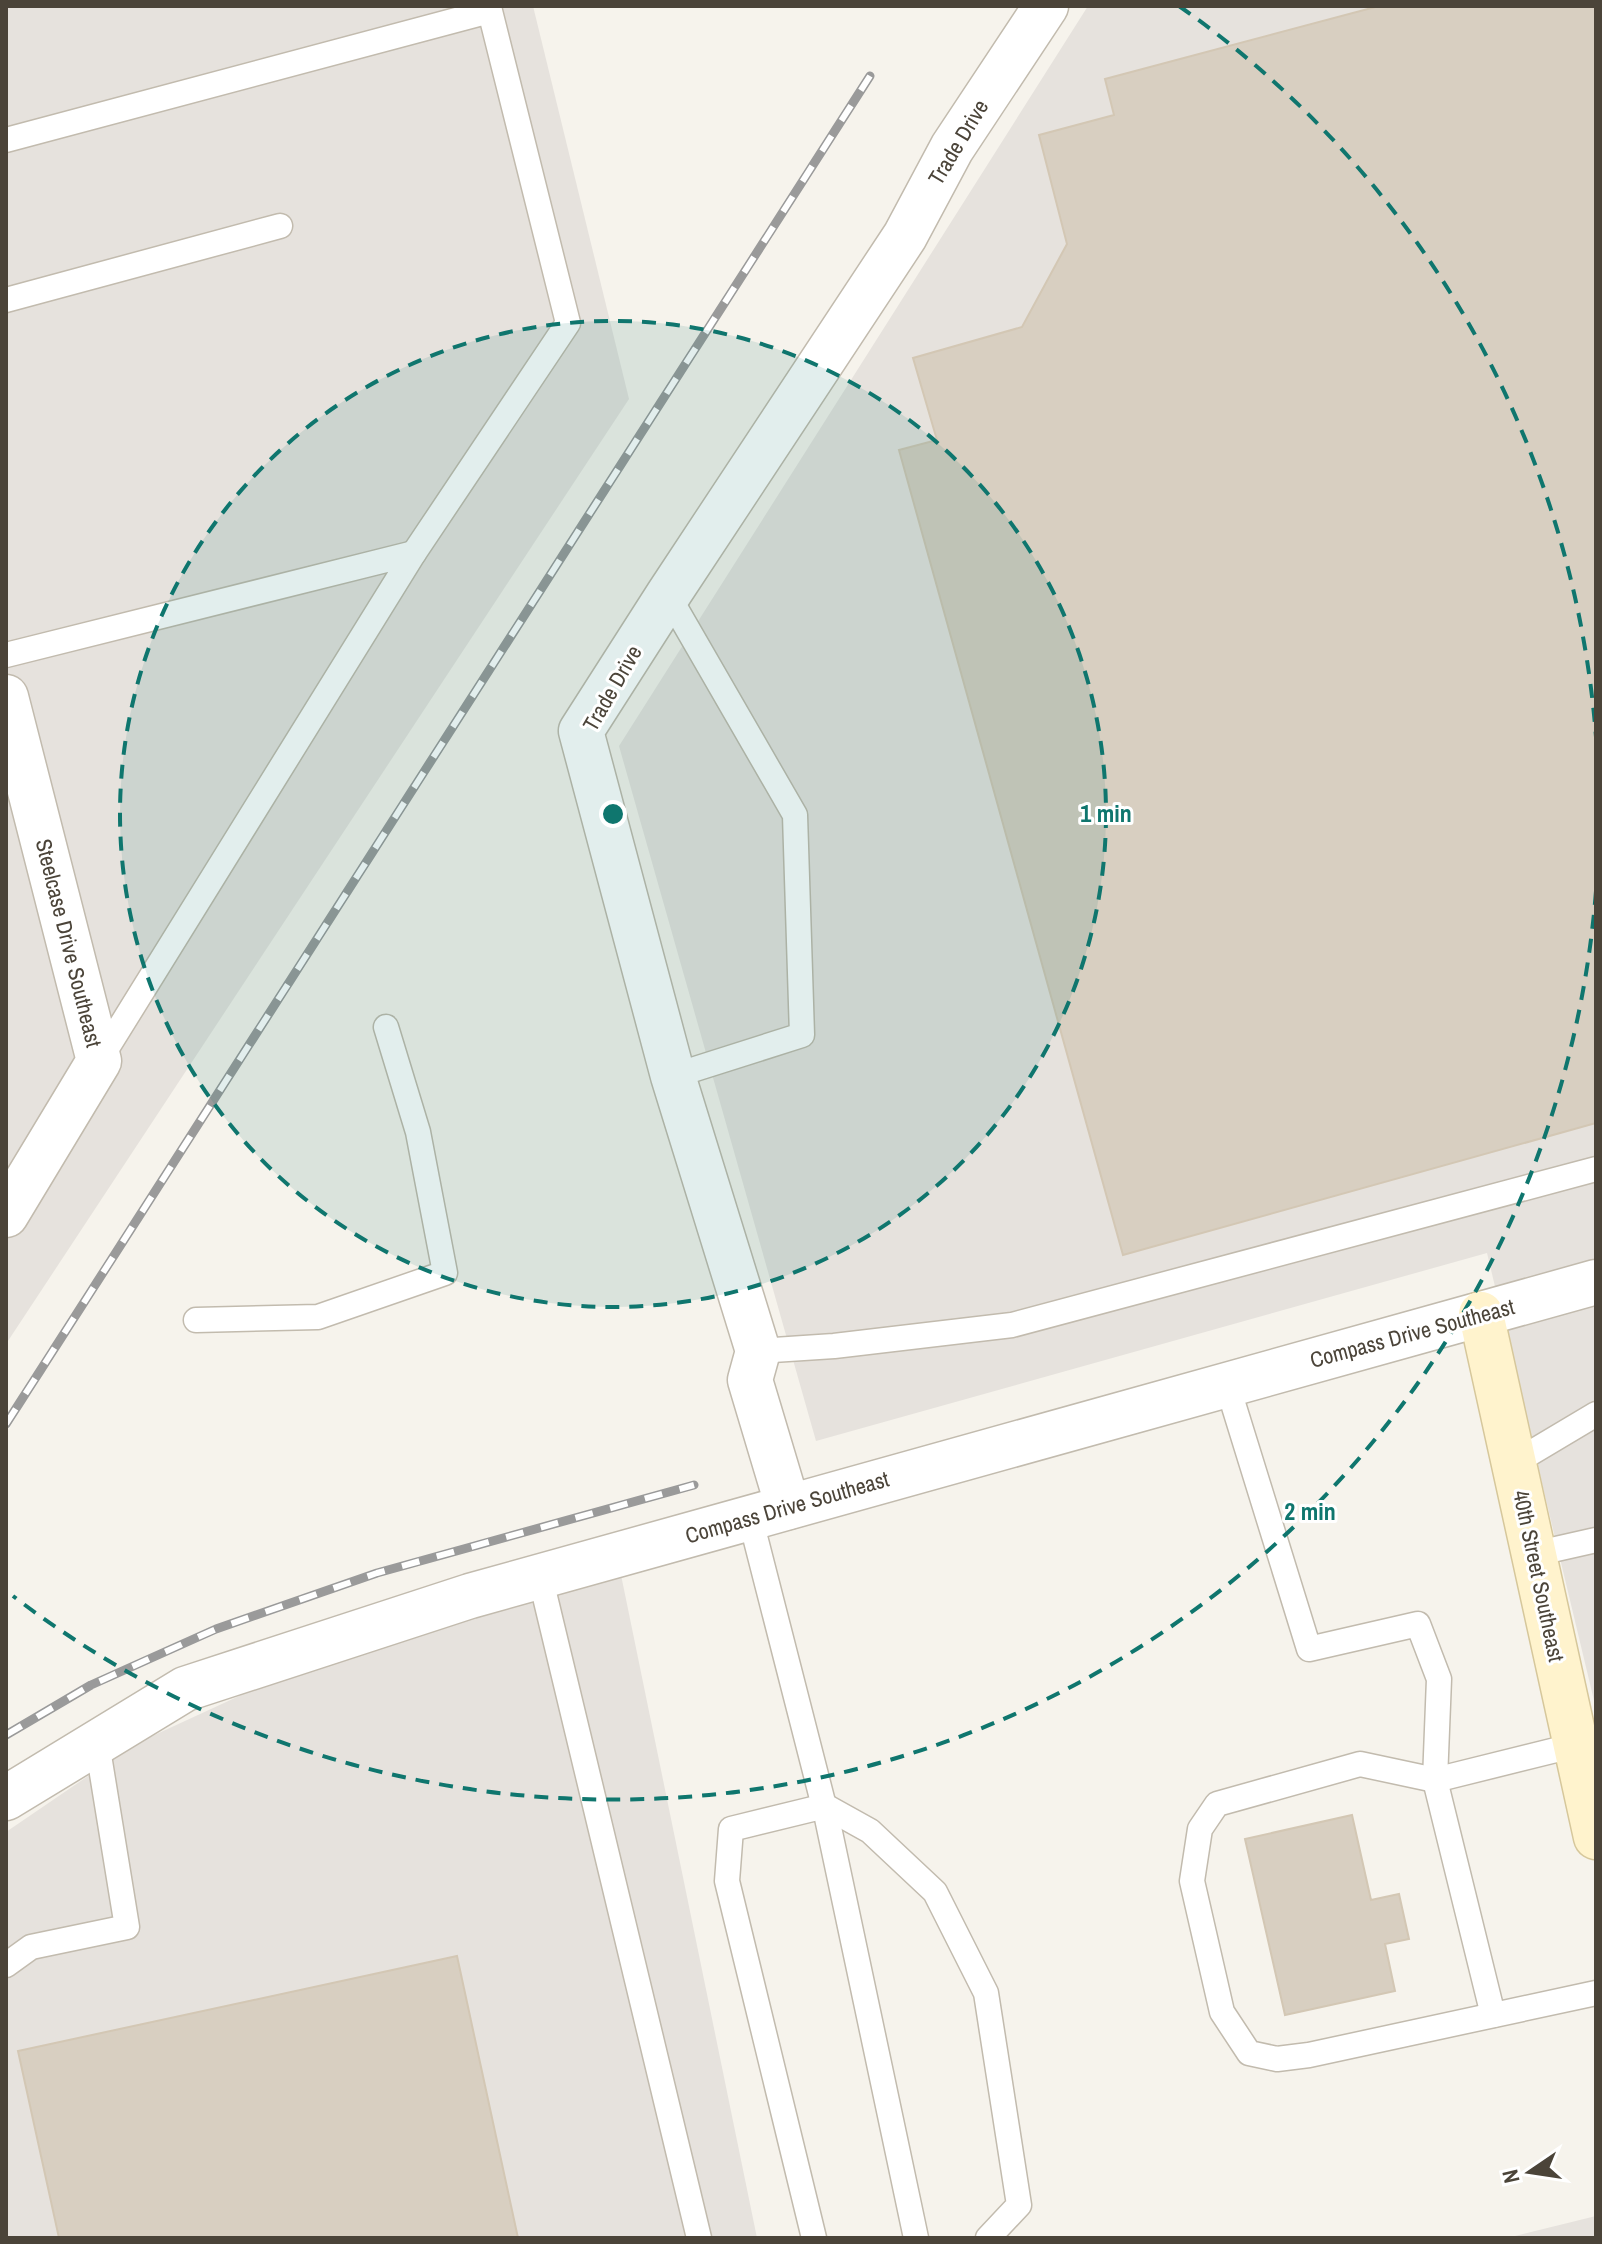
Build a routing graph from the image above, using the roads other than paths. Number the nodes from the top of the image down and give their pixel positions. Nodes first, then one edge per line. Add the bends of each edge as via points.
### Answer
1 (1046, 6) edge
2 (6, 140) edge
3 (280, 226) dead end
4 (6, 300) edge
5 (414, 553) junction
6 (668, 595) junction
7 (6, 655) edge
8 (6, 697) edge
9 (386, 1027) dead end
10 (99, 1061) junction
11 (673, 1076) junction
12 (1596, 1169) edge
13 (6, 1215) edge
14 (1596, 1282) edge
15 (1481, 1314) junction
16 (196, 1320) dead end
17 (758, 1351) junction
18 (1227, 1384) junction
19 (1596, 1414) edge
20 (1514, 1463) junction
21 (769, 1512) junction
22 (1596, 1540) edge
23 (1534, 1554) junction
24 (540, 1576) junction
25 (97, 1743) junction
26 (1576, 1745) junction
27 (1435, 1780) junction
28 (6, 1798) edge
29 (825, 1806) junction
30 (1596, 1837) edge
31 (6, 1965) edge
32 (1596, 1993) edge
33 (1493, 2015) junction
34 (699, 2238) edge
35 (814, 2238) edge
36 (916, 2238) edge
37 (988, 2238) edge

1 - 6 street, Trade Drive via 952,148 905,236
2 - 5 lane via 490,11 568,323
3 - 4 lane
5 - 7 lane
5 - 10 lane
6 - 11 street, Trade Drive via 581,731
6 - 11 lane via 795,815 802,1035
8 - 10 street, Steelcase Drive Southeast
9 - 16 lane via 418,1132 445,1273 318,1317
10 - 13 street, Steelcase Drive Southeast
11 - 17 street, Trade Drive
12 - 17 lane via 1012,1325
14 - 15 street, Compass Drive Southeast
15 - 18 street, Compass Drive Southeast
15 - 20 street, 40th Street Southeast
17 - 21 street, Trade Drive via 750,1380
18 - 21 street, Compass Drive Southeast
18 - 27 lane via 1309,1649 1418,1624 1439,1679
19 - 20 lane
20 - 23 street, 40th Street Southeast
21 - 24 street, Compass Drive Southeast
21 - 29 lane
22 - 23 lane
23 - 26 street, 40th Street Southeast
24 - 25 street, Compass Drive Southeast via 185,1689
24 - 34 lane
25 - 28 street, Compass Drive Southeast
25 - 31 lane via 127,1927 31,1947
26 - 27 lane
26 - 30 street, 40th Street Southeast
27 - 33 lane
27 - 33 lane via 1360,1764 1217,1804 1200,1829 1192,1881 1222,2012 1249,2053 1277,2059
29 - 35 lane via 731,1829 727,1881
29 - 36 lane
29 - 37 lane via 870,1831 935,1892 986,1993 1019,2205
32 - 33 lane

